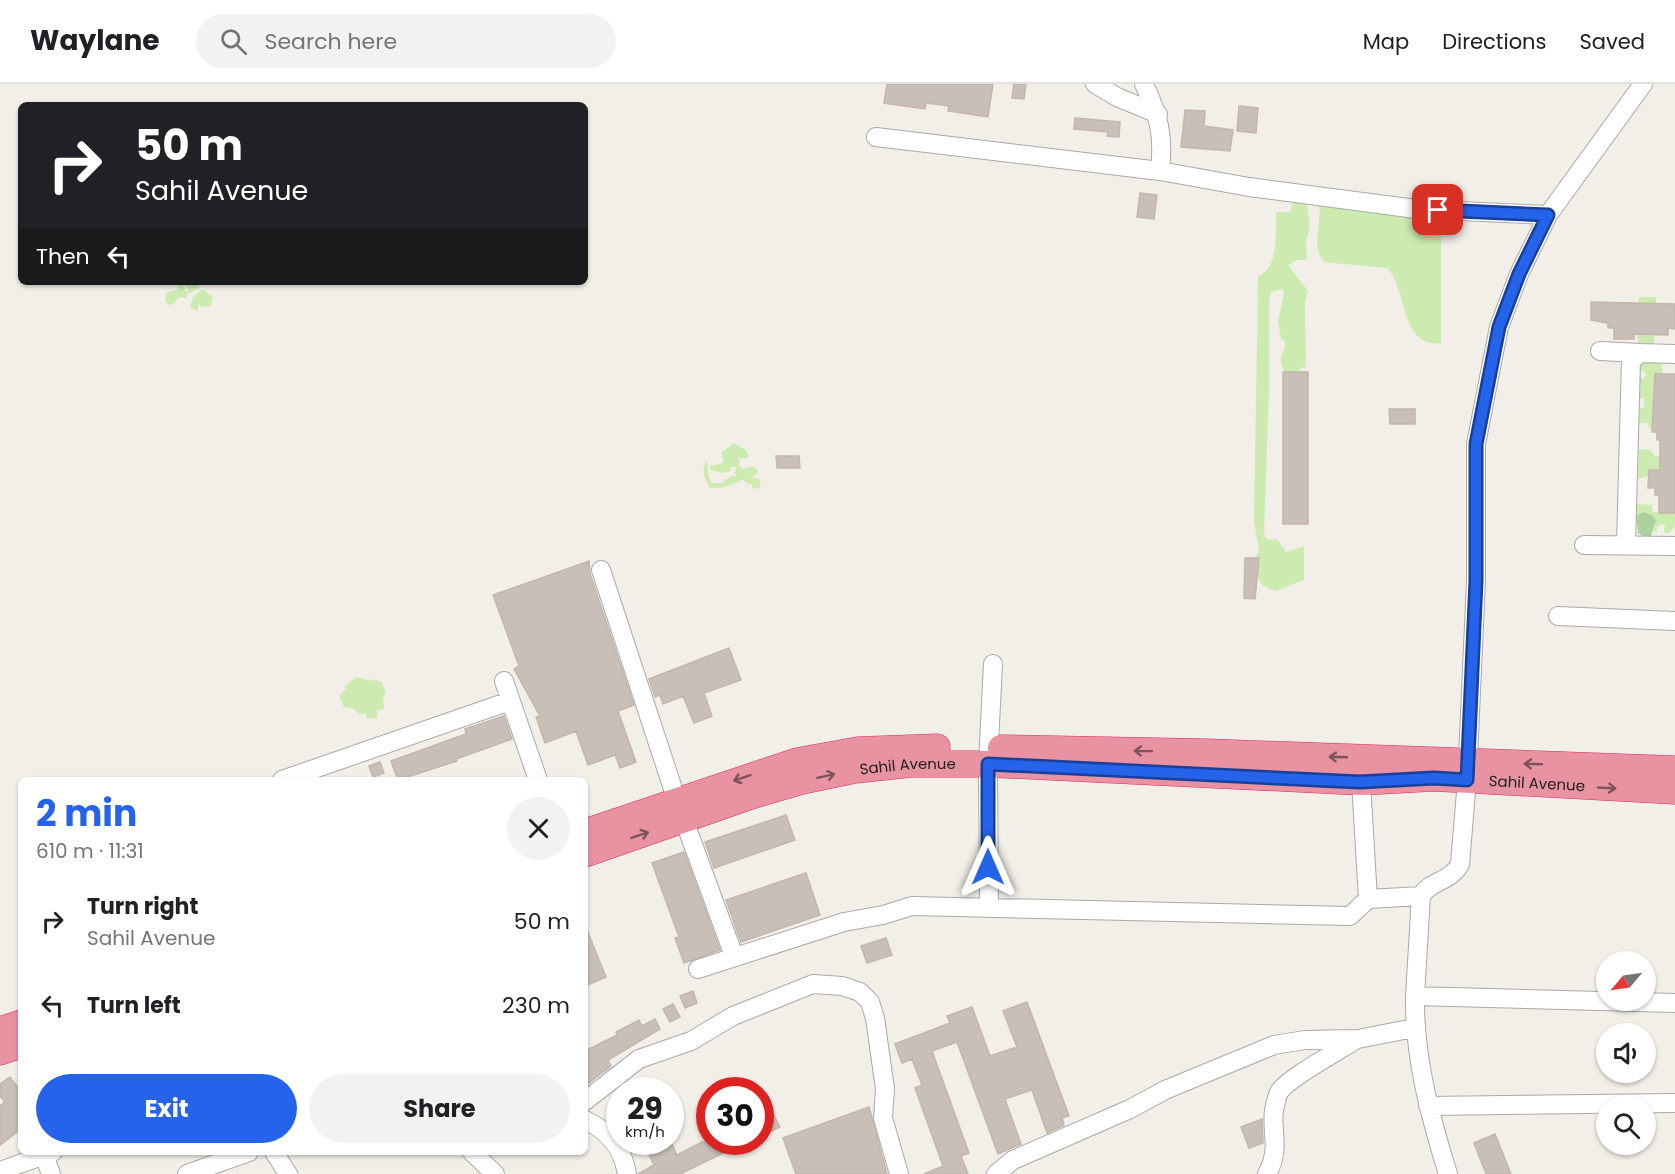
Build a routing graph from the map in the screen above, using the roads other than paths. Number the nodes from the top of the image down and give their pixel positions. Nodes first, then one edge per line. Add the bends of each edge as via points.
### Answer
1 (1095, 84) edge
2 (1144, 84) edge
3 (1643, 84) edge
4 (1158, 114) junction
5 (876, 137) dead end
6 (1160, 171) junction
7 (1548, 215) junction
8 (1600, 351) dead end
9 (1675, 354) edge
10 (1632, 355) junction
11 (1584, 544) dead end
12 (1626, 544) junction
13 (1675, 546) edge
14 (601, 570) dead end
15 (1558, 616) dead end
16 (1675, 621) edge
17 (993, 664) dead end
18 (504, 681) dead end
19 (510, 701) junction
20 (989, 756) junction
21 (1232, 764) junction
22 (1675, 768) edge
23 (1467, 771) junction
24 (291, 777) edge
25 (537, 777) edge
26 (1360, 782) junction
27 (1675, 791) edge
28 (680, 810) junction
29 (588, 831) edge
30 (588, 853) edge
31 (1421, 896) junction
32 (1368, 899) junction
33 (989, 908) junction
34 (734, 956) junction
35 (698, 969) dead end
36 (1415, 996) junction
37 (1675, 1003) edge
38 (18, 1024) edge
39 (1414, 1028) junction
40 (0, 1030) edge
41 (1358, 1039) junction
42 (18, 1045) edge
43 (0, 1052) edge
44 (588, 1099) edge
45 (1675, 1103) edge
46 (1428, 1106) junction
47 (588, 1122) edge
48 (45, 1155) edge
49 (48, 1155) edge
50 (241, 1155) edge
51 (276, 1155) edge
52 (479, 1155) edge
53 (0, 1171) edge
54 (51, 1174) edge
55 (187, 1174) edge
56 (288, 1174) edge
57 (495, 1174) edge
58 (627, 1174) edge
59 (899, 1174) edge
60 (996, 1174) edge
61 (1267, 1174) edge
62 (1448, 1174) edge

1 - 4 street
2 - 4 street
3 - 7 street
4 - 6 street
5 - 6 street
6 - 7 street via 1416,209
7 - 23 street via 1499,327 1476,444 1476,581
8 - 10 street
9 - 10 street
10 - 12 street
11 - 12 street
12 - 13 street
14 - 28 street
15 - 16 street
17 - 20 street
18 - 19 street
19 - 24 street
19 - 25 street
20 - 21 highway, Sahil Avenue
20 - 28 highway, Sahil Avenue via 902,747 797,760
20 - 33 street
23 -> 21 highway, Sahil Avenue
21 - 26 highway, Sahil Avenue
22 -> 23 highway, Sahil Avenue
23 - 26 highway, Sahil Avenue via 1434,778
23 -> 27 highway, Sahil Avenue
23 - 31 street via 1460,864
26 - 32 street
28 - 29 highway, Sahil Avenue
30 -> 28 highway, Sahil Avenue
28 - 34 street
31 - 32 street
31 - 36 street
32 - 33 street via 1350,916
33 - 34 street via 912,906
34 - 35 street
36 - 37 street
36 - 39 street
38 - 40 highway
39 - 41 street
39 - 46 street
41 - 60 street via 1274,1045 1013,1160
41 - 61 street via 1279,1092 1274,1111 1276,1137
42 - 43 highway
44 - 59 street via 639,1059 691,1041 733,1016 813,984 842,986 860,992 870,1002 875,1018 885,1089 883,1118
45 - 46 street
46 - 62 street
47 - 58 street via 610,1135 620,1149
48 - 53 street
49 - 54 street
50 - 55 street
51 - 56 street
52 - 57 street

